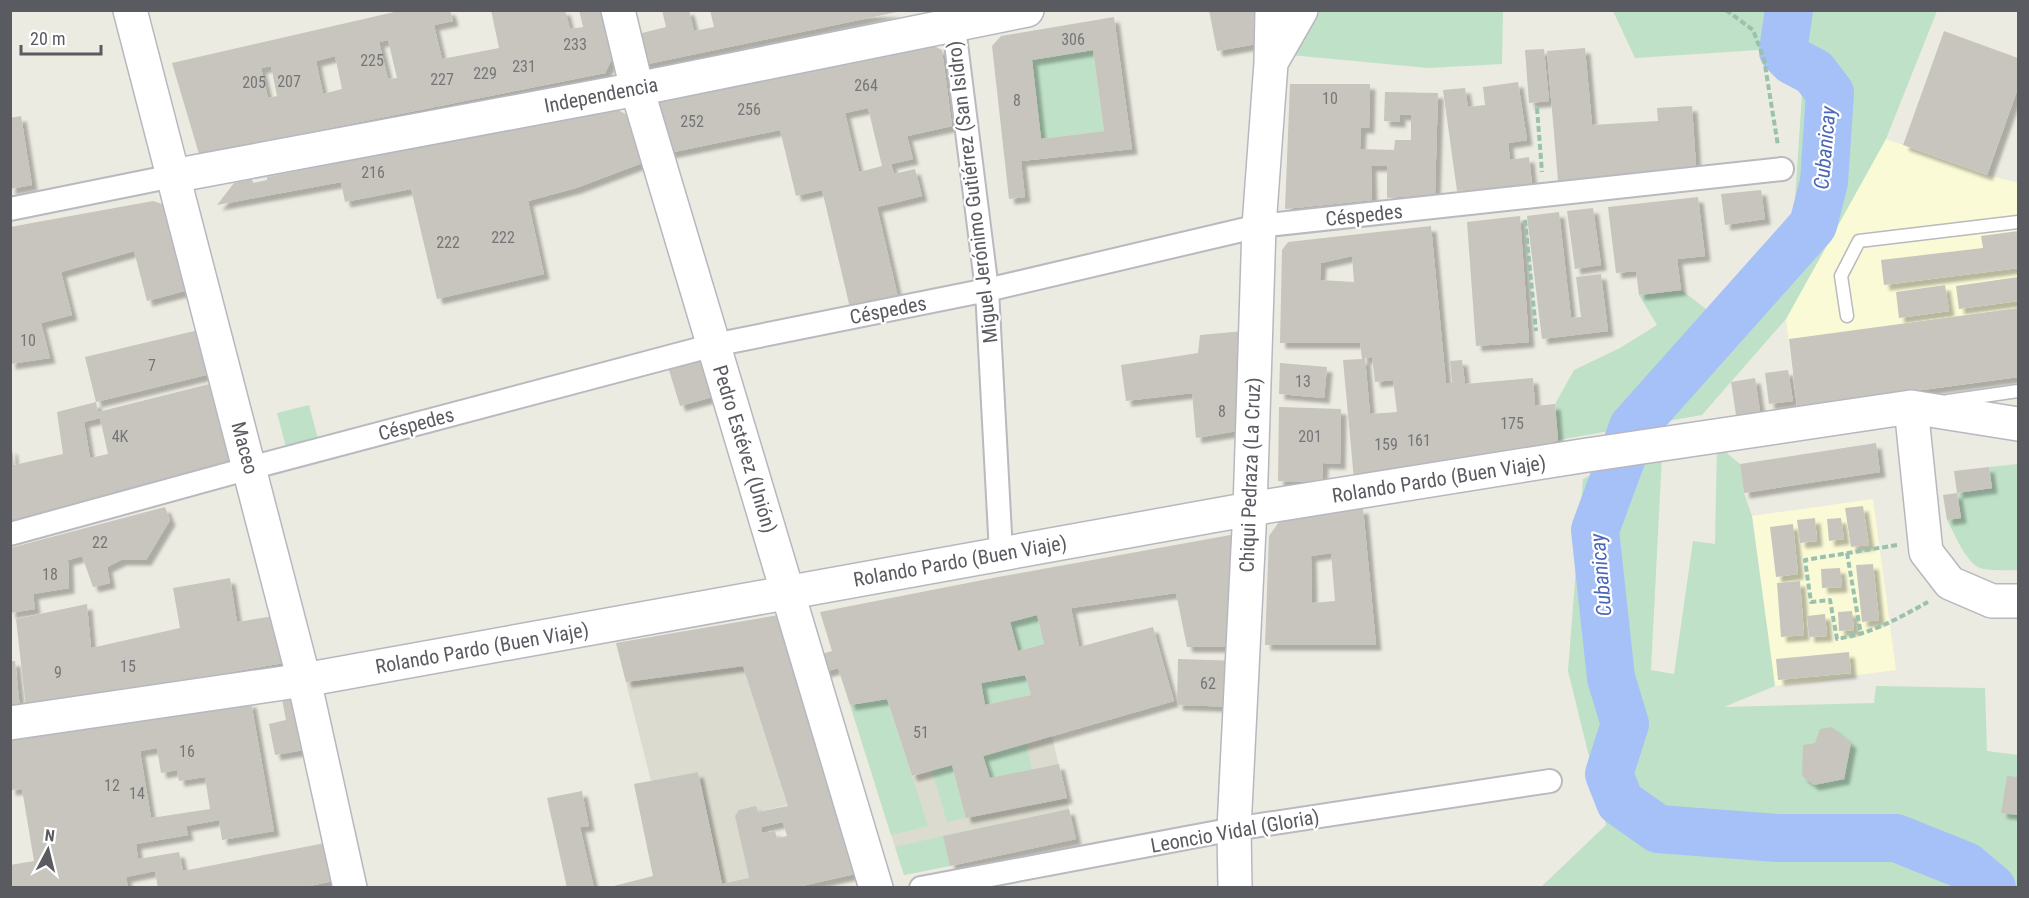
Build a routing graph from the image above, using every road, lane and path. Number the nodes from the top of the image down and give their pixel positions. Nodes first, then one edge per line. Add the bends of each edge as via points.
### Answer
1 (130, 10) edge
2 (618, 10) edge
3 (1028, 10) edge
4 (1272, 10) edge
5 (1301, 10) edge
6 (1726, 10) edge
7 (952, 18) edge
8 (1271, 63) junction
9 (637, 89) junction
10 (1537, 108) dead end
11 (1782, 169) joint
12 (174, 176) junction
13 (1533, 197) junction
14 (10, 209) edge
15 (2019, 222) edge
16 (1259, 226) junction
17 (987, 290) junction
18 (1847, 316) dead end
19 (1536, 331) dead end
20 (714, 345) junction
21 (2019, 391) edge
22 (1911, 407) junction
23 (2019, 424) edge
24 (250, 468) junction
25 (1250, 509) junction
26 (10, 534) edge
27 (1925, 540) junction
28 (1001, 553) junction
29 (1847, 553) junction
30 (1956, 585) junction
31 (788, 593) junction
32 (2019, 600) edge
33 (1862, 635) junction
34 (304, 680) junction
35 (10, 723) edge
36 (1550, 781) dead end
37 (1234, 829) junction
38 (350, 888) edge
39 (876, 888) edge
40 (921, 888) edge
41 (1234, 888) edge

1 - 12 main road, Maceo
2 - 9 main road, Pedro Estévez (Unión)
3 - 7 main road, Independencia
4 - 8 main road, Chiqui Pedraza (La Cruz)
5 - 8 main road, Chiqui Pedraza (La Cruz)
6 - 11 path via 1753,30 1764,59
7 - 9 main road, Independencia
7 - 17 street, Miguel Jerónimo Gutiérrez (San Isidro)
8 - 16 main road, Chiqui Pedraza (La Cruz)
9 - 12 main road, Independencia
9 - 20 main road, Pedro Estévez (Unión)
10 - 13 path
11 - 13 street, Céspedes
12 - 14 street
12 - 24 main road, Maceo
13 - 16 street, Céspedes
13 - 19 path
15 - 18 lane via 1859,241 1841,276
16 - 17 street, Céspedes
16 - 25 main road, Chiqui Pedraza (La Cruz)
17 - 20 street, Céspedes
17 - 28 street, Miguel Jerónimo Gutiérrez (San Isidro)
20 - 24 street, Céspedes
20 - 31 main road, Pedro Estévez (Unión)
21 - 22 lane
22 - 23 main road, Rolando Pardo (Buen Viaje)
22 - 25 main road, Rolando Pardo (Buen Viaje)
22 - 27 main road
24 - 26 street, Céspedes
24 - 34 main road, Maceo
25 - 28 main road, Rolando Pardo (Buen Viaje)
25 - 37 main road, Chiqui Pedraza (La Cruz)
27 - 29 path
27 - 30 main road via 1926,552 1950,583
28 - 31 main road, Rolando Pardo (Buen Viaje)
29 - 33 path
29 - 33 path via 1805,560 1811,602 1830,600 1837,639
30 - 32 main road via 1992,601
30 - 33 path via 1890,624
31 - 34 main road, Rolando Pardo (Buen Viaje)
31 - 39 main road, Pedro Estévez (Unión)
34 - 35 main road, Rolando Pardo (Buen Viaje)
34 - 38 main road, Maceo
36 - 37 street, Leoncio Vidal (Gloria)
37 - 40 street, Leoncio Vidal (Gloria)
37 - 41 main road, Chiqui Pedraza (La Cruz)

